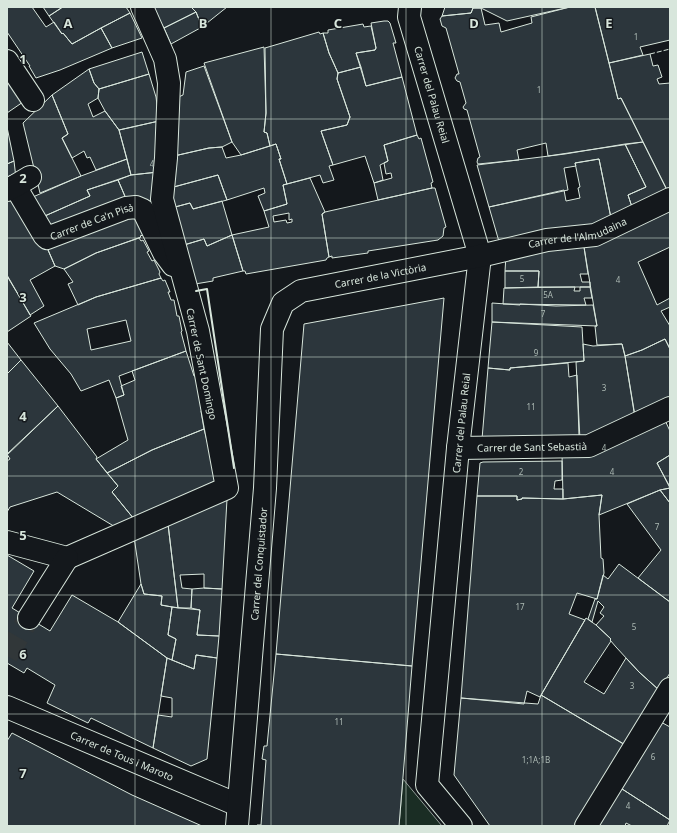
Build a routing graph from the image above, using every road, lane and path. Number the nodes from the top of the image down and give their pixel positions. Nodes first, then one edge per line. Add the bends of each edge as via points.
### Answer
1 (142, 7) edge
2 (410, 12) edge
3 (7, 61) edge
4 (33, 100) dead end
5 (17, 184) edge
6 (670, 199) edge
7 (480, 256) junction
8 (183, 277) junction
9 (283, 303) joint
10 (670, 408) edge
11 (458, 448) junction
12 (7, 542) edge
13 (67, 558) junction
14 (29, 618) tunnel mouth
15 (670, 689) edge
16 (7, 706) edge
17 (237, 816) edge
18 (461, 826) edge
19 (586, 826) edge

1 - 8 street, Carrer de Sant Domingo via 165,58 170,82 162,199
2 - 7 street, Carrer del Palau Reial
3 - 4 street
5 - 8 street, Carrer de Ca'n Pisà via 46,238 126,208 136,207 143,210 164,253
6 - 7 street, Carrer de l'Almudaina via 595,235 547,240
7 - 9 street, Carrer de la Victòria via 301,291
7 - 11 street, Carrer del Palau Reial
8 - 13 street, Carrer de Sant Domingo via 198,331 227,488
9 - 17 street, Carrer del Conquistador via 272,329 265,488
10 - 11 street, Carrer de Sant Sebastià via 589,446
11 - 18 street, Carrer del Palau Reial via 427,785
12 - 13 street
13 - 14 street
15 - 19 street
16 - 17 street, Carrer de Tous i Maroto

